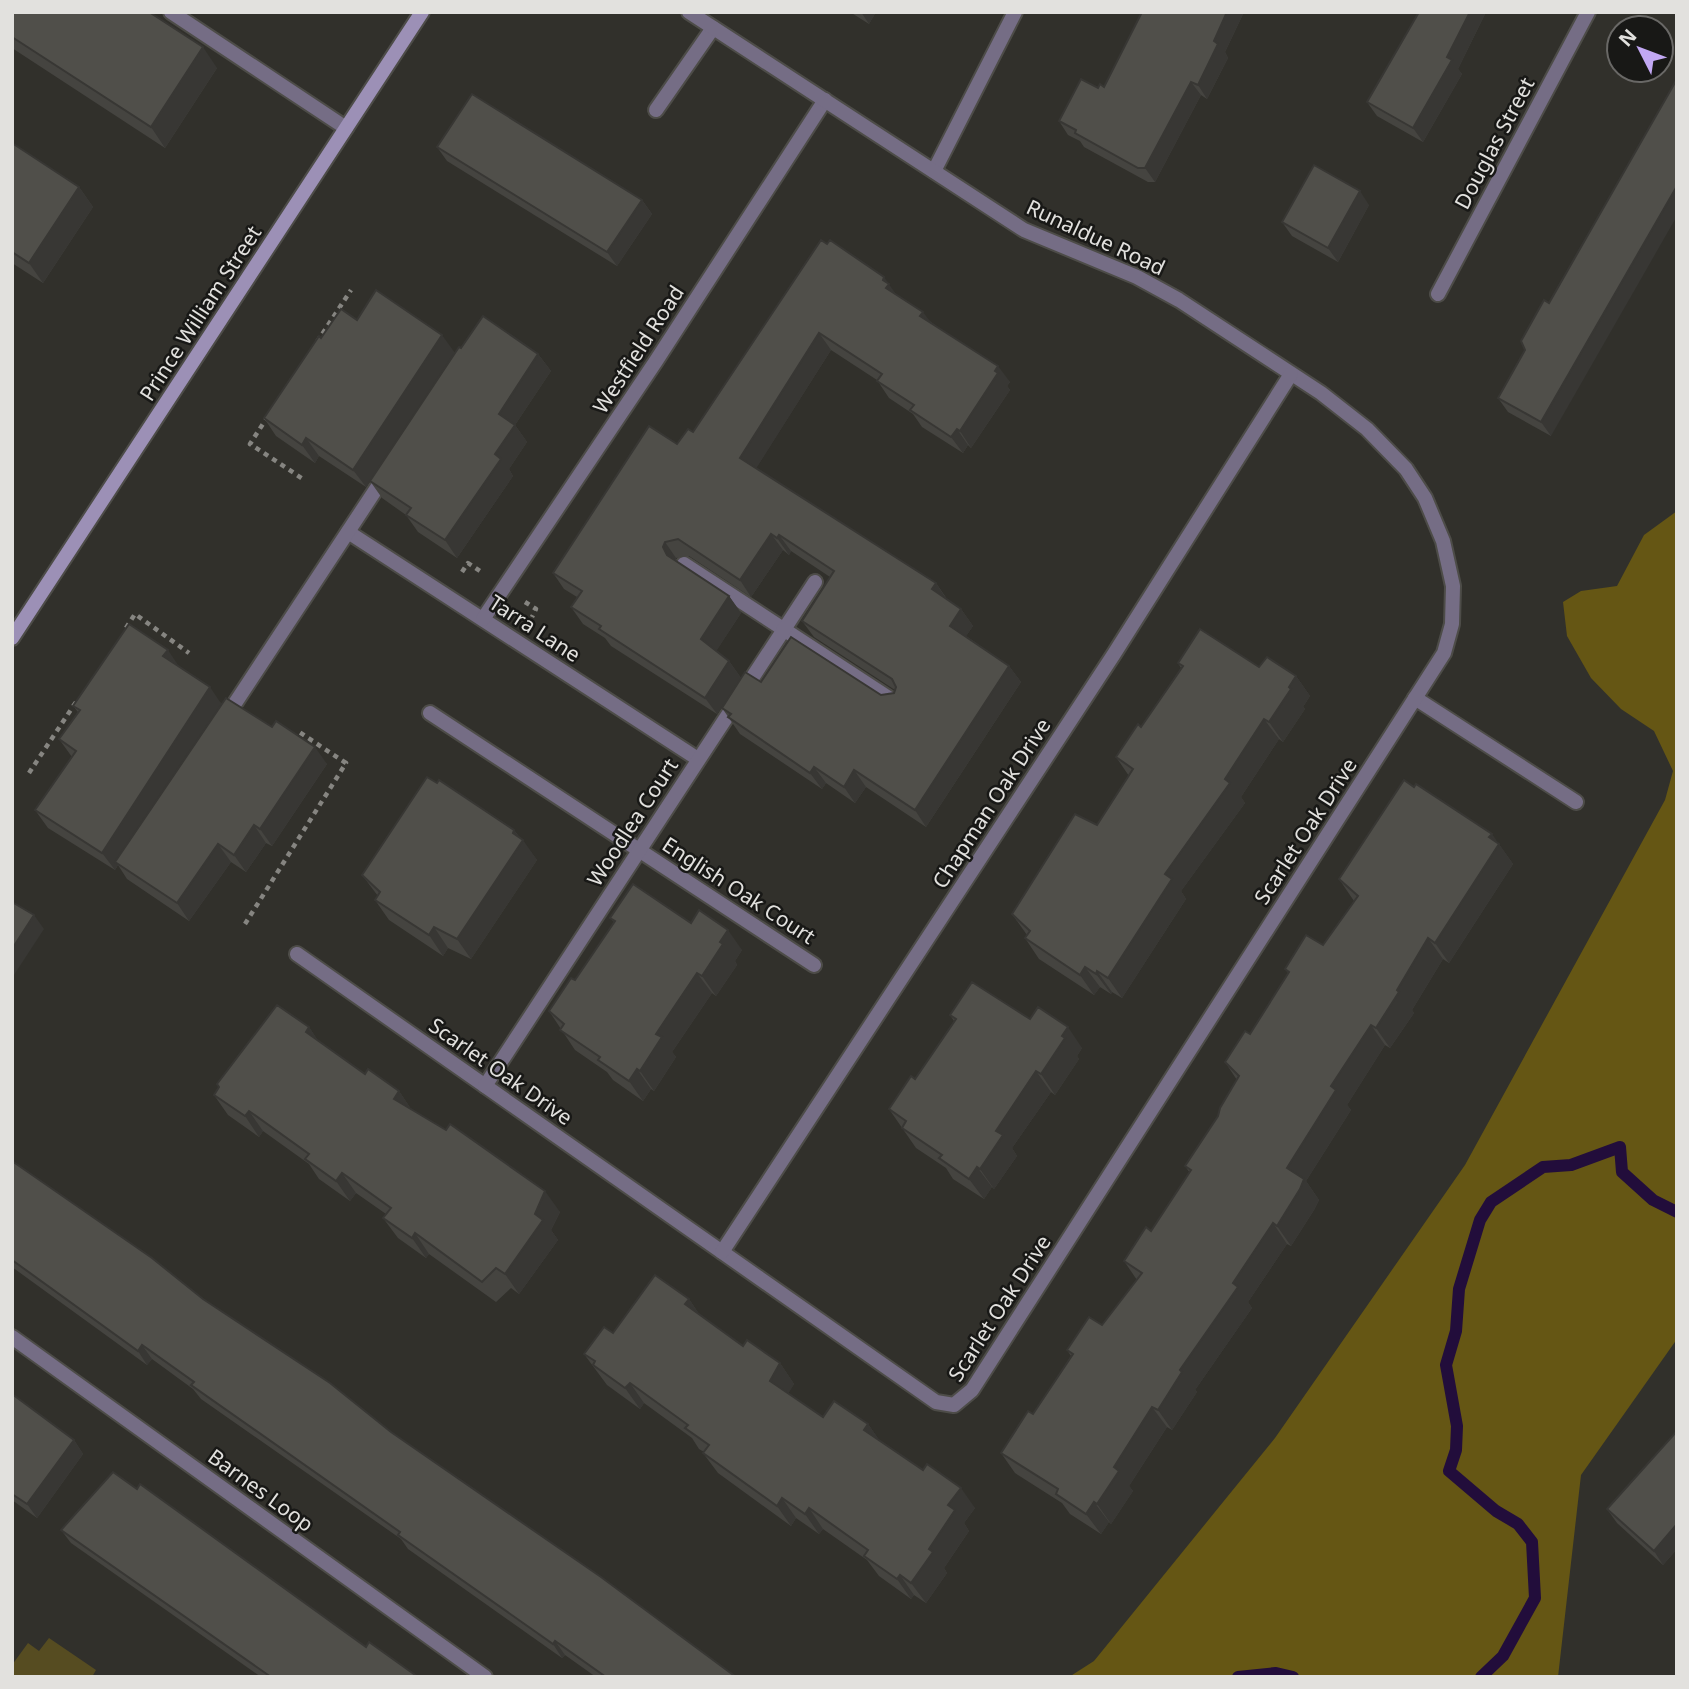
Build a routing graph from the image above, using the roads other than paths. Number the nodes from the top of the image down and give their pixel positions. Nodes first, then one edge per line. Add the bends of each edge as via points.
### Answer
1 (171, 12) edge
2 (422, 12) edge
3 (689, 12) edge
4 (1015, 12) edge
5 (1588, 12) edge
6 (713, 28) junction
7 (825, 100) junction
8 (656, 110) dead end
9 (346, 128) junction
10 (934, 171) junction
11 (1438, 294) dead end
12 (1291, 374) junction
13 (395, 461) edge
14 (348, 532) junction
15 (1443, 541) joint
16 (684, 564) edge
17 (815, 582) edge
18 (483, 619) junction
19 (784, 630) junction
20 (12, 638) edge
21 (1415, 698) junction
22 (898, 704) edge
23 (430, 713) dead end
24 (218, 728) edge
25 (698, 759) junction
26 (1576, 802) dead end
27 (639, 850) junction
28 (297, 954) dead end
29 (814, 965) dead end
30 (485, 1086) junction
31 (722, 1252) junction
32 (12, 1337) edge
33 (485, 1677) edge

1 - 9 street
2 - 9 street, Prince William Street
3 - 6 street, Runaldue Road
4 - 10 street
5 - 11 street, Douglas Street
6 - 7 street, Runaldue Road
6 - 8 street
7 - 10 street, Runaldue Road
7 - 18 street, Westfield Road
9 - 20 street, Prince William Street
10 - 12 street, Runaldue Road via 1024,230 1137,277 1179,300
12 - 15 street, Runaldue Road via 1383,443 1425,498
12 - 31 street, Chapman Oak Drive via 1114,654
13 - 14 street
14 - 18 street, Tarra Lane
14 - 24 street
15 - 21 street, Scarlet Oak Drive via 1453,586 1449,639
16 - 19 street
17 - 19 street, Woodlea Court
18 - 25 street, Tarra Lane
19 - 22 street
19 - 25 street, Woodlea Court
21 - 26 street
21 - 31 street, Scarlet Oak Drive via 966,1398 954,1405 936,1402
23 - 27 street, English Oak Court
25 - 27 street, Woodlea Court
27 - 29 street, English Oak Court
27 - 30 street, Woodlea Court
28 - 30 street, Scarlet Oak Drive
30 - 31 street, Scarlet Oak Drive
32 - 33 street, Barnes Loop

